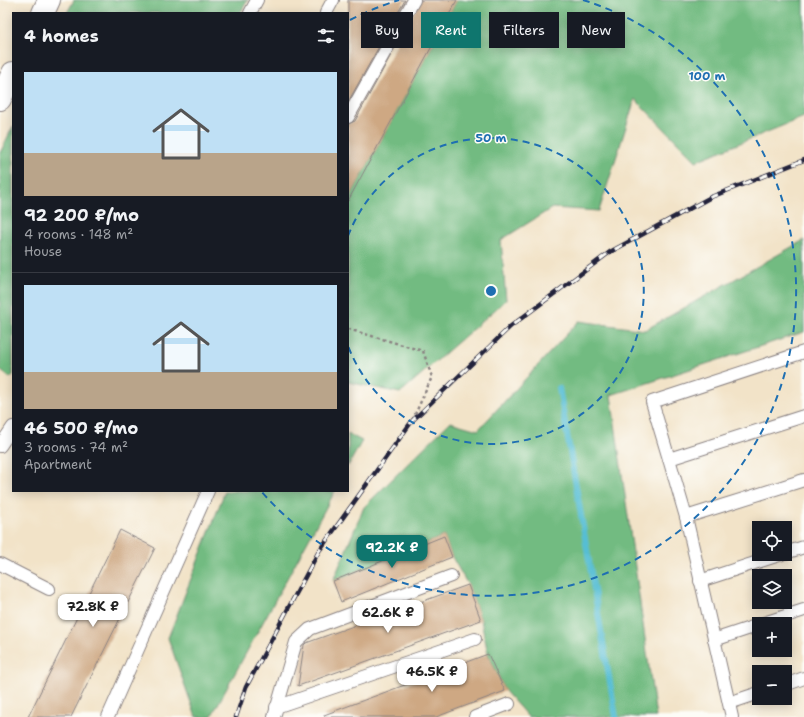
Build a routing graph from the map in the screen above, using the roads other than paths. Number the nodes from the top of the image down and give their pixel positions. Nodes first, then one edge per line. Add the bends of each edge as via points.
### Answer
1 (49, 0) edge
2 (256, 0) edge
3 (333, 0) edge
4 (414, 0) edge
5 (43, 12) edge
6 (250, 12) edge
7 (327, 12) edge
8 (12, 75) edge
9 (0, 99) edge
10 (349, 115) edge
11 (804, 352) edge
12 (804, 416) edge
13 (12, 428) edge
14 (0, 446) edge
15 (669, 459) junction
16 (804, 480) edge
17 (208, 492) edge
18 (686, 517) junction
19 (804, 547) edge
20 (792, 551) edge
21 (762, 561) edge
22 (0, 564) edge
23 (452, 576) dead end
24 (700, 581) junction
25 (49, 590) dead end
26 (804, 610) edge
27 (782, 617) edge
28 (752, 627) edge
29 (475, 639) dead end
30 (714, 640) junction
31 (804, 678) edge
32 (792, 682) edge
33 (752, 695) edge
34 (729, 703) junction
35 (510, 704) dead end
36 (275, 712) edge
37 (108, 717) edge
38 (475, 717) edge
39 (732, 717) edge

1 - 5 street
2 - 6 lane
3 - 7 lane
4 - 10 lane
8 - 9 street
11 - 15 lane via 652,402
12 - 15 lane
13 - 14 lane
15 - 18 lane
16 - 18 lane
17 - 37 lane
18 - 24 lane
19 - 20 lane
21 - 24 lane
22 - 25 lane
23 - 36 lane via 310,629 296,642
24 - 30 lane
26 - 27 lane
28 - 30 lane
29 - 36 lane
30 - 34 lane
31 - 32 lane
33 - 34 lane
34 - 39 lane
35 - 38 lane

